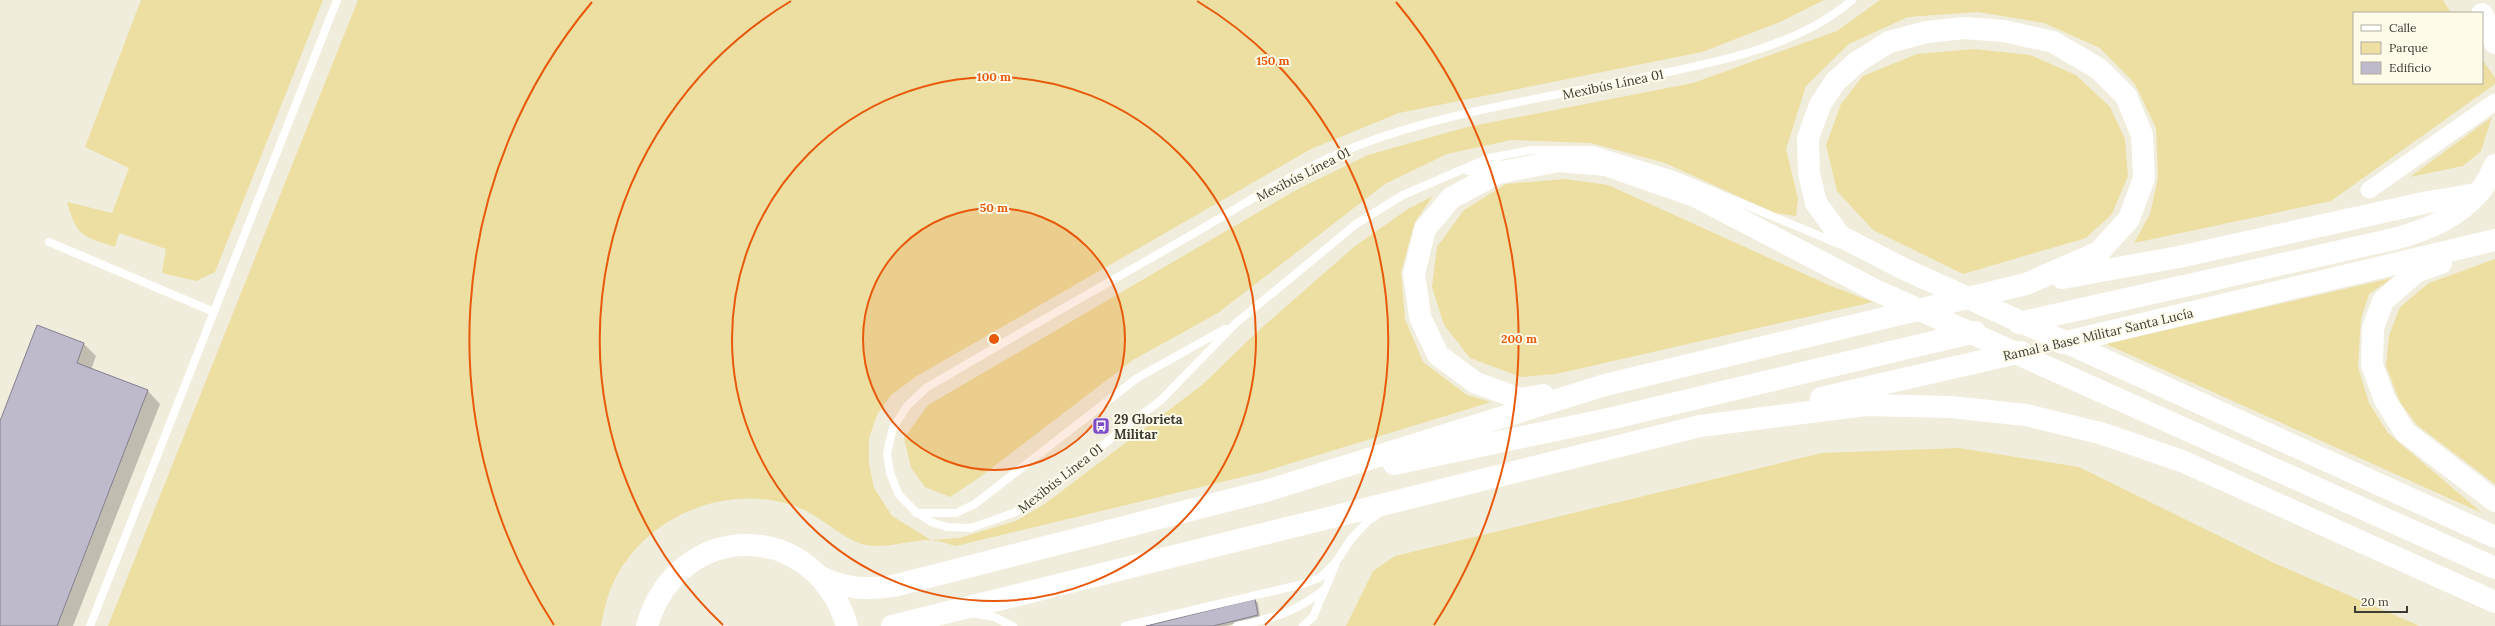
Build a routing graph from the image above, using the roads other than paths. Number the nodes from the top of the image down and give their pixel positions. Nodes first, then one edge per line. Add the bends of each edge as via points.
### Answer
1 (337, 0) edge
2 (1852, 0) edge
3 (2476, 0) edge
4 (2483, 0) edge
5 (2482, 12) edge
6 (2483, 15) edge
7 (2495, 18) edge
8 (2495, 43) edge
9 (2495, 102) edge
10 (1558, 161) junction
11 (2495, 165) edge
12 (1442, 177) junction
13 (2369, 190) dead end
14 (2495, 191) edge
15 (2495, 241) edge
16 (49, 242) dead end
17 (1904, 268) junction
18 (2026, 284) junction
19 (214, 312) junction
20 (1236, 323) junction
21 (1605, 385) junction
22 (1700, 426) junction
23 (1269, 490) junction
24 (1424, 494) junction
25 (2495, 501) edge
26 (916, 512) junction
27 (2495, 536) edge
28 (1336, 562) junction
29 (2495, 568) edge
30 (823, 578) junction
31 (1324, 590) junction
32 (2495, 602) edge
33 (937, 614) junction
34 (648, 620) edge
35 (90, 626) edge
36 (848, 626) edge
37 (892, 626) edge
38 (1013, 626) edge
39 (1125, 626) edge
40 (1237, 626) edge
41 (1303, 626) edge

1 - 19 lane
2 - 26 lane, Mexibús Línea 01 via 1834,16 1770,46 1684,69 1424,125 1360,145 1288,180 926,388 907,406 893,428 887,453 890,473 899,495
3 - 5 main road
4 - 7 main road
6 - 8 main road
9 - 13 street
10 - 12 lane, Mexibús Línea 01 via 1496,164
10 - 21 main road via 1498,173 1451,198 1426,229 1414,274 1420,317 1438,355 1484,386 1521,399
10 - 29 main road via 1606,165 1695,196 1875,290
11 - 23 main road via 2481,189 2457,212 2430,229 2394,239 1939,340 1613,418
12 - 17 lane, Mexibús Línea 01 via 1489,158 1531,150 1593,150 1674,175 1815,235
12 - 20 lane, Mexibús Línea 01 via 1403,195 1356,224
14 - 18 main road via 2428,202 2179,257
15 - 22 main road, Ramal a Base Militar Santa Lucía
15 - 25 main road via 2416,272 2383,301 2373,328 2372,365 2385,400 2405,432
16 - 19 lane
17 - 18 main road via 1840,236 1816,203 1809,174 1808,138 1820,105 1835,82 1857,62 1890,42 1927,32 1964,28 2004,31 2053,42 2099,69 2126,96 2142,134 2144,178 2129,219 2099,252
17 - 27 main road
18 - 21 main road
19 - 35 lane
20 - 26 lane, Mexibús Línea 01 via 1137,378 975,504 956,513
20 - 26 lane, Mexibús Línea 01 via 1161,400 1016,512 971,528 947,527 931,522
21 - 23 main road
22 - 24 main road
22 - 32 main road via 1864,405 1951,407 2026,415 2100,433 2182,461
23 - 30 main road via 893,586 854,589
24 - 28 lane via 1388,508 1368,521 1351,539
24 - 33 main road
28 - 31 lane
28 - 39 lane via 1321,577 1303,584
30 - 34 main road via 796,557 780,550 746,545 712,551 683,568 670,580
30 - 36 main road via 840,603
31 - 40 lane via 1300,608
31 - 41 lane via 1313,617
33 - 37 main road
33 - 38 lane via 968,613 994,617

